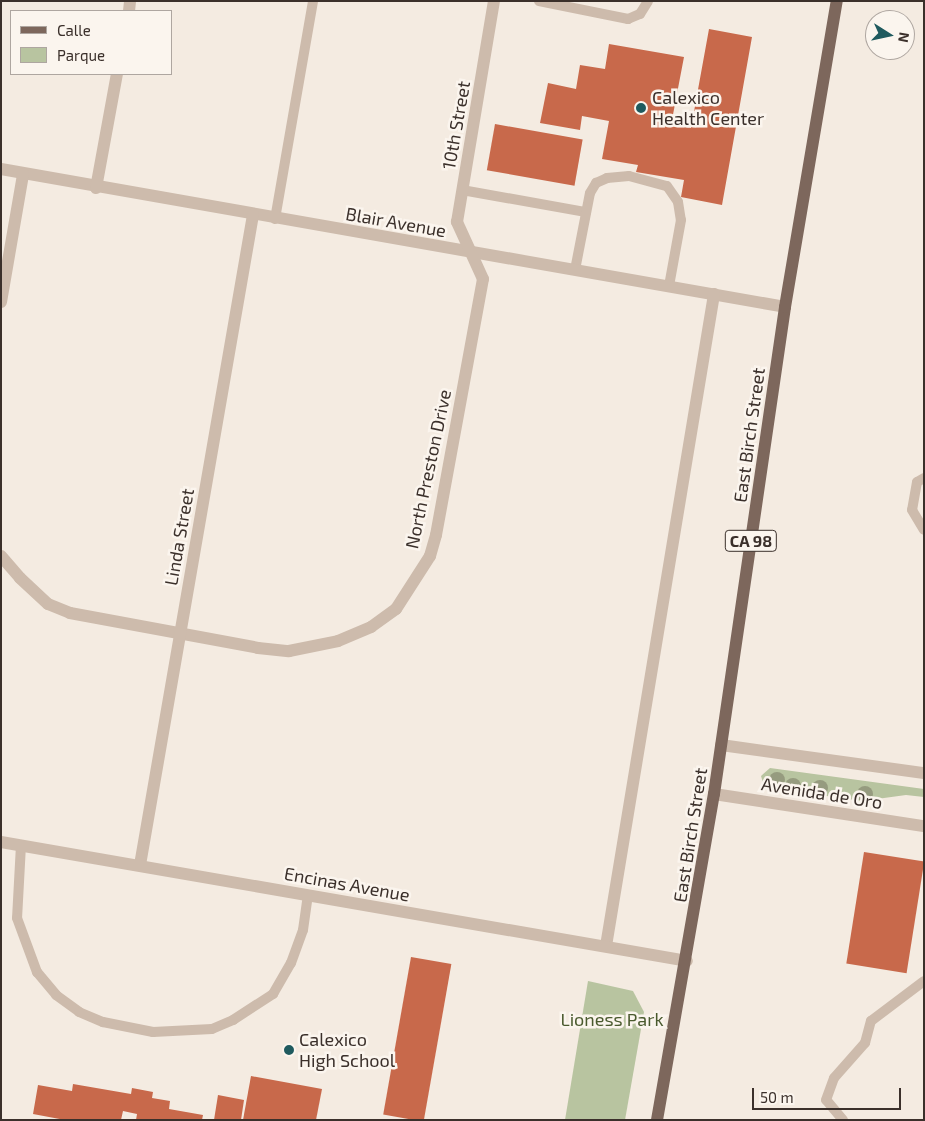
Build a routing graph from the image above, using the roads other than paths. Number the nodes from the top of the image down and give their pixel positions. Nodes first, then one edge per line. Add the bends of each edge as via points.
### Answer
1 (313, 1) edge
2 (494, 1) edge
3 (539, 1) edge
4 (648, 1) edge
5 (837, 1) edge
6 (117, 75) edge
7 (1, 169) edge
8 (24, 174) junction
9 (96, 188) junction
10 (462, 190) junction
11 (586, 212) junction
12 (253, 215) junction
13 (275, 219) junction
14 (471, 252) junction
15 (575, 270) junction
16 (669, 286) junction
17 (714, 294) junction
18 (1, 302) edge
19 (786, 307) junction
20 (924, 478) edge
21 (924, 530) edge
22 (1, 556) edge
23 (179, 634) junction
24 (721, 745) junction
25 (924, 773) edge
26 (714, 794) junction
27 (924, 826) edge
28 (1, 842) edge
29 (21, 845) junction
30 (140, 865) junction
31 (308, 896) junction
32 (606, 946) junction
33 (687, 961) junction
34 (924, 981) edge
35 (666, 1081) junction
36 (657, 1120) edge
37 (662, 1120) edge
38 (843, 1120) edge

1 - 13 lane
2 - 10 street, 10th Street
3 - 4 lane via 628,19 640,14
5 - 19 main road, East Birch Street / CA 98
6 - 9 street
7 - 8 street, Blair Avenue
8 - 9 street, Blair Avenue
8 - 18 street
9 - 12 street, Blair Avenue
10 - 11 lane
10 - 14 street, 10th Street via 457,222
11 - 15 lane
11 - 16 lane via 596,183 607,178 630,176 667,186 678,202 681,220
12 - 13 street, Blair Avenue
12 - 23 street, Linda Street
13 - 14 street, Blair Avenue
14 - 15 street, Blair Avenue
14 - 23 street, North Preston Drive via 483,279 436,535 430,556 396,609 371,627 338,642 289,651
15 - 16 street, Blair Avenue
16 - 17 street, Blair Avenue
17 - 19 street, Blair Avenue
17 - 32 street
19 - 24 main road, East Birch Street / CA 98
20 - 21 lane via 917,482 912,510
22 - 23 street, North Preston Drive via 48,604 70,613
23 - 30 street, Linda Street
24 - 25 street, Avenida de Oro
24 - 26 main road, East Birch Street / CA 98
26 - 27 street, Avenida de Oro
26 - 33 main road, East Birch Street / CA 98
28 - 29 street, Encinas Avenue
29 - 30 street, Encinas Avenue
29 - 31 lane via 18,918 37,972 56,994 79,1012 103,1022 153,1032 212,1028 233,1020 273,994 303,930
30 - 31 street, Encinas Avenue
31 - 32 street, Encinas Avenue
32 - 33 street, Encinas Avenue
33 - 35 main road, East Birch Street / CA 98
34 - 38 lane via 871,1021 865,1043 834,1078 826,1100
35 - 36 main road, East Birch Street / CA 98
35 - 37 main road, East Birch Street / CA 98

